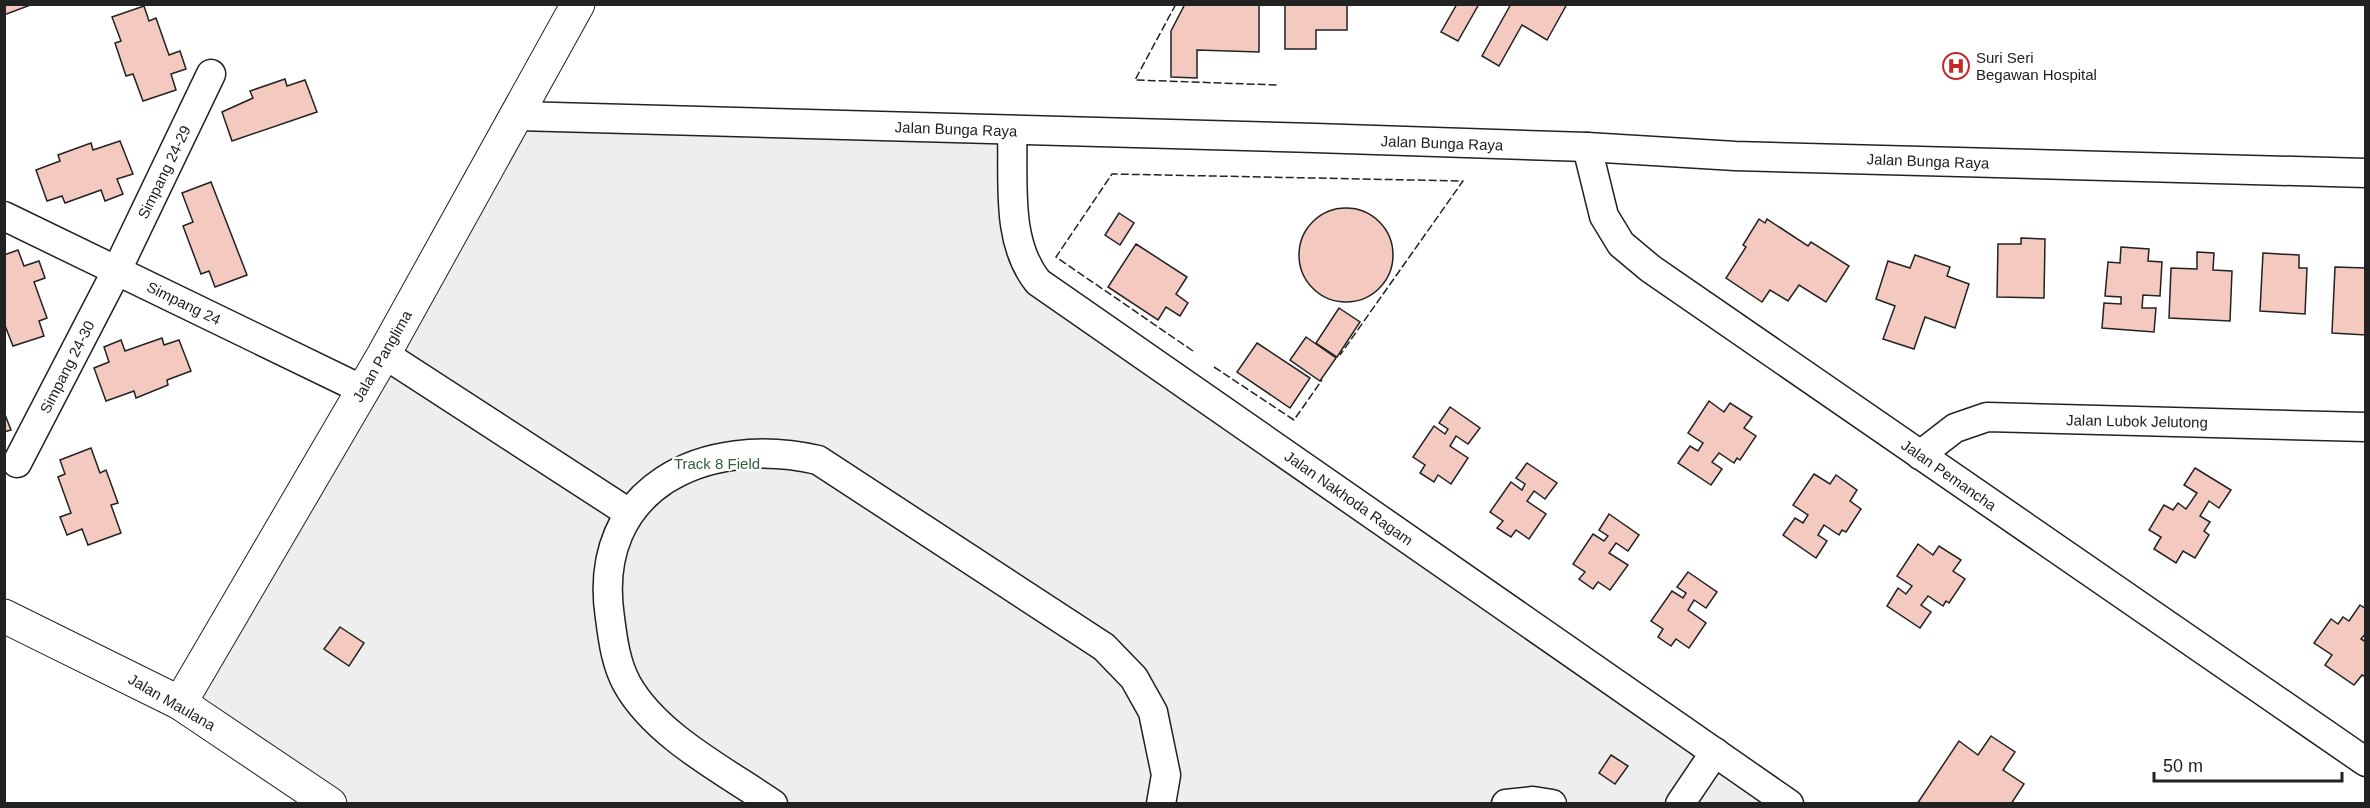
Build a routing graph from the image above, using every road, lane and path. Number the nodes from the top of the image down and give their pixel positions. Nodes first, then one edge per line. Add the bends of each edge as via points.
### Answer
1 (578, 4) edge
2 (211, 74) dead end
3 (518, 116) junction
4 (1012, 131) junction
5 (1587, 147) junction
6 (2366, 173) edge
7 (4, 216) edge
8 (117, 270) junction
9 (384, 354) junction
10 (363, 390) junction
11 (2366, 427) edge
12 (1920, 455) junction
13 (17, 464) dead end
14 (629, 513) junction
15 (4, 616) edge
16 (180, 703) junction
17 (1715, 752) junction
18 (2366, 762) edge
19 (330, 804) edge
20 (773, 804) edge
21 (1161, 804) edge
22 (1506, 804) edge
23 (1552, 804) edge
24 (1680, 804) edge
25 (1789, 804) edge

1 - 3 main road, Jalan Panglima
2 - 8 street, Simpang 24-29
3 - 4 street, Jalan Bunga Raya
3 - 9 main road, Jalan Panglima
4 - 5 street, Jalan Bunga Raya
4 - 17 street, Jalan Nakhoda Ragam via 1018,244 1038,282
5 - 6 street, Jalan Bunga Raya via 1735,156
5 - 12 street, Jalan Pemancha via 1604,216 1621,244 1717,316
7 - 8 street, Simpang 24
8 - 10 street, Simpang 24
8 - 13 street, Simpang 24-30
9 - 10 main road, Jalan Panglima
9 - 14 street
10 - 16 main road, Jalan Panglima
11 - 12 street, Jalan Lubok Jelutong via 1987,417 1954,428
12 - 18 street, Jalan Pemancha
14 - 20 street via 608,571 608,606 616,657 627,683 644,708 674,736
14 - 21 street via 653,489 682,469 714,458 746,452 785,452 818,460 1104,647 1134,678 1153,712 1166,775
15 - 16 main road, Jalan Maulana
16 - 19 main road, Jalan Maulana
17 - 24 street
17 - 25 street, Jalan Nakhoda Ragam
22 - 23 street

